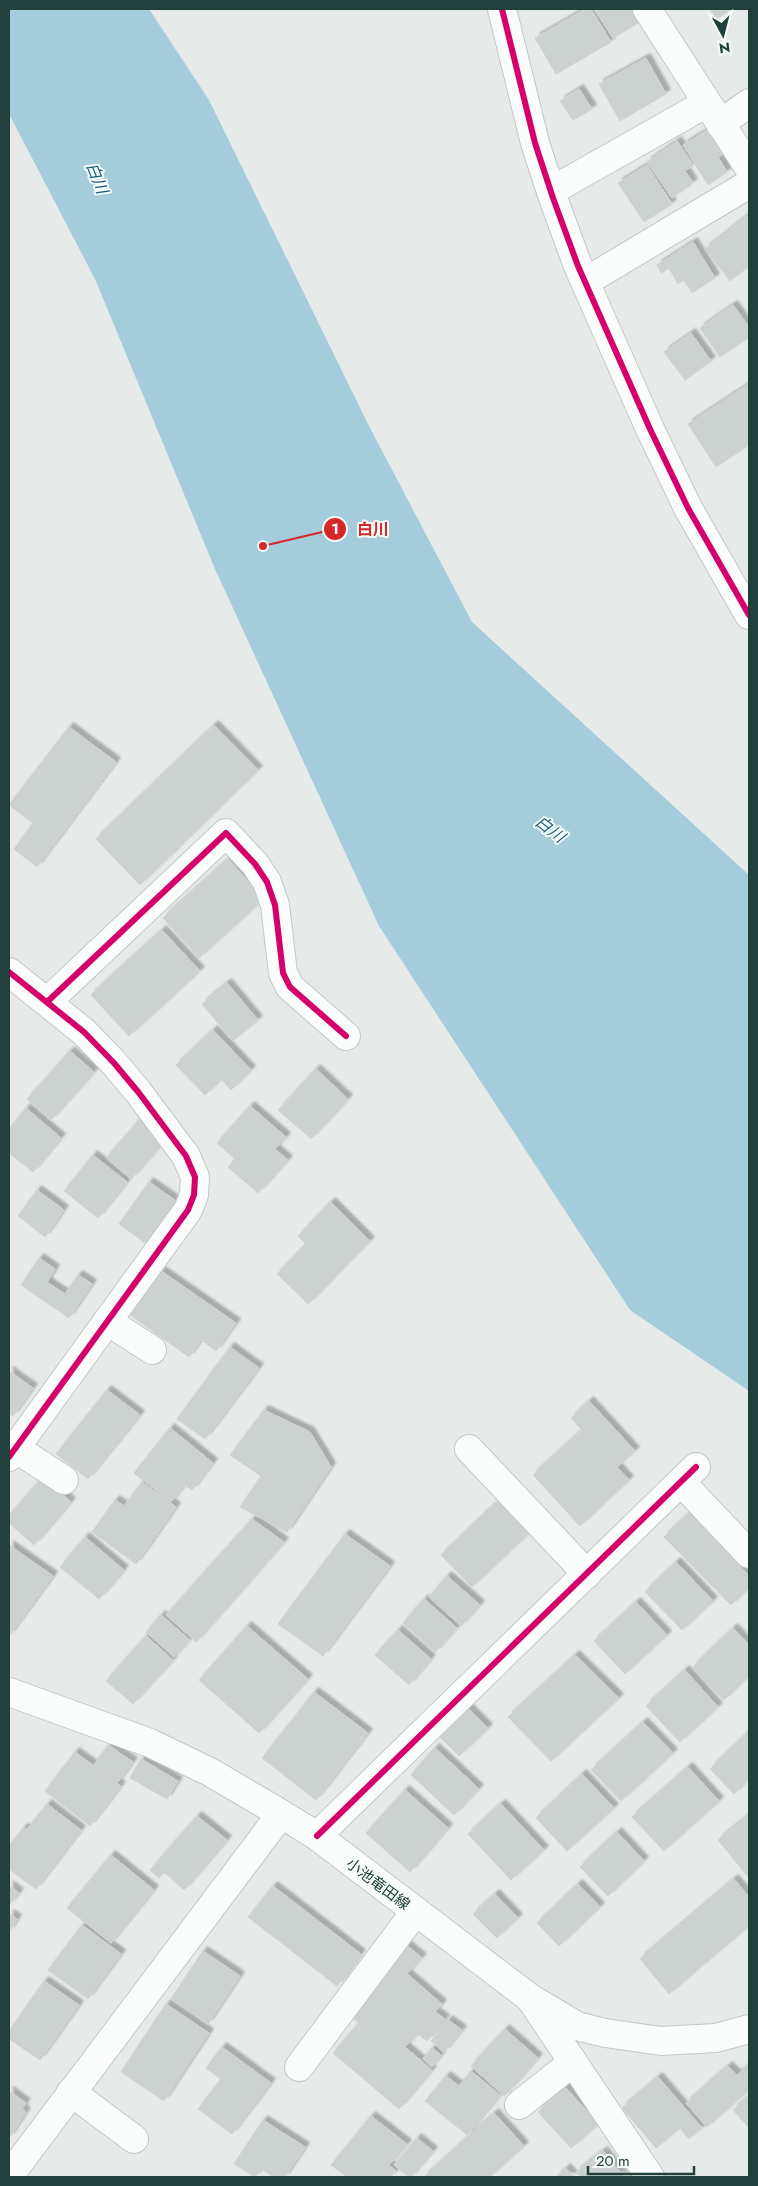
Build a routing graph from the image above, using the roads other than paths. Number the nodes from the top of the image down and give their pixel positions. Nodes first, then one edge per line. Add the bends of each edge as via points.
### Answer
1 (502, 9) edge
2 (648, 9) edge
3 (749, 103) edge
4 (714, 114) junction
5 (749, 168) edge
6 (749, 184) edge
7 (551, 191) junction
8 (585, 282) junction
9 (741, 580) edge
10 (749, 615) edge
11 (9, 972) edge
12 (47, 1002) junction
13 (346, 1036) dead end
14 (108, 1321) junction
15 (152, 1350) dead end
16 (468, 1449) dead end
17 (12, 1452) edge
18 (64, 1480) dead end
19 (749, 1554) edge
20 (588, 1574) junction
21 (9, 1692) edge
22 (281, 1814) junction
23 (317, 1836) junction
24 (415, 1912) junction
25 (530, 1998) junction
26 (749, 2029) edge
27 (573, 2062) junction
28 (299, 2067) dead end
29 (71, 2092) junction
30 (519, 2105) dead end
31 (134, 2139) dead end
32 (9, 2176) edge
33 (650, 2177) edge

1 - 7 street via 524,104
2 - 4 street
3 - 4 street
4 - 5 street
4 - 7 street
6 - 8 street
7 - 8 street
8 - 9 street via 688,508
9 - 10 street
11 - 12 street
12 - 13 street via 226,833 267,882 275,905 283,973 290,987
12 - 14 street via 84,1032 114,1063 186,1156 195,1178 194,1195 188,1210
14 - 15 street
14 - 17 street
16 - 20 street
17 - 18 street
19 - 20 street via 689,1475
20 - 23 street
21 - 22 street, 小池竜田線 via 150,1743 210,1772
22 - 23 street, 小池竜田線
22 - 29 street
23 - 24 street, 小池竜田線
24 - 25 street, 小池竜田線
24 - 28 street
25 - 26 street, 小池竜田線 via 577,2026 605,2034 661,2041 716,2038
25 - 27 street
27 - 30 street
27 - 33 street
29 - 31 street
29 - 32 street

